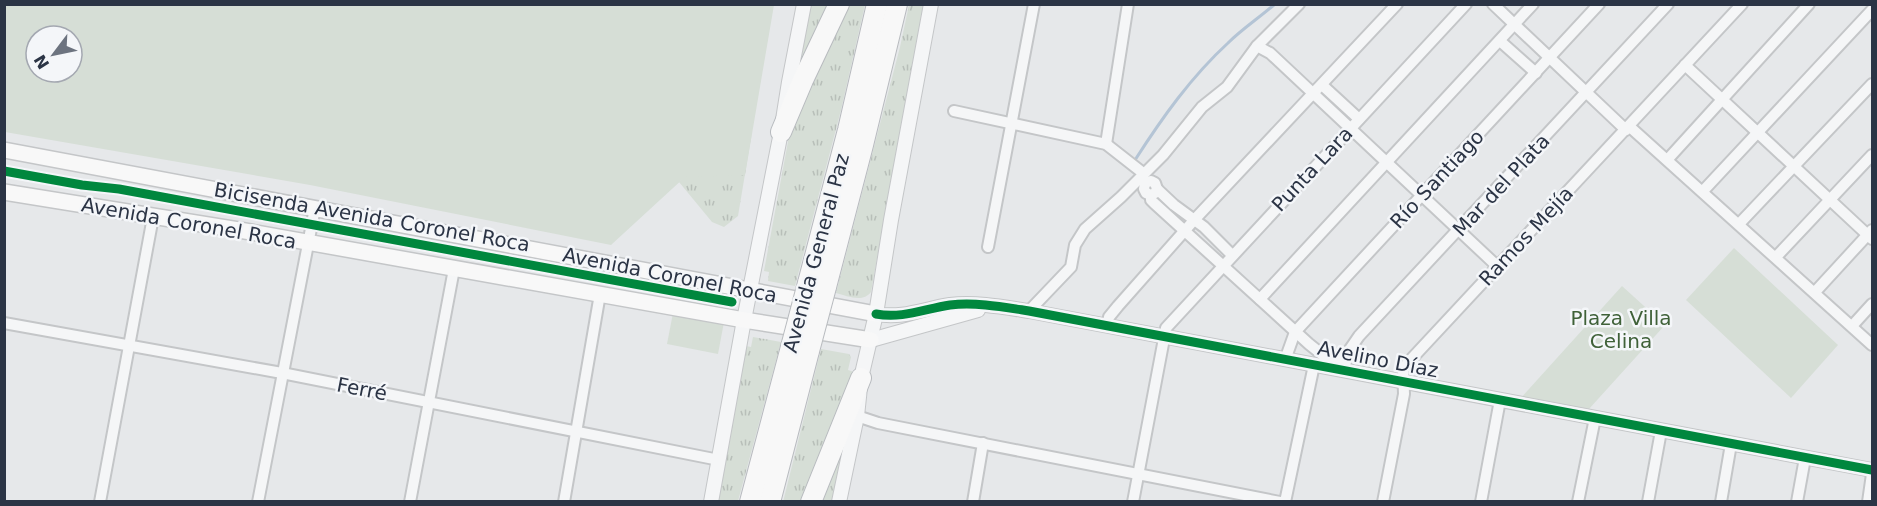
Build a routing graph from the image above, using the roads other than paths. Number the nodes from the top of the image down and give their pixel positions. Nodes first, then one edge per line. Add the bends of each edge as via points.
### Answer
1 (804, 4) edge
2 (839, 4) edge
3 (878, 4) edge
4 (897, 4) edge
5 (931, 4) edge
6 (1034, 4) edge
7 (1128, 4) edge
8 (1299, 4) edge
9 (1397, 4) edge
10 (1466, 4) edge
11 (1493, 4) edge
12 (1533, 4) edge
13 (1599, 4) edge
14 (1668, 4) edge
15 (1742, 4) edge
16 (1809, 4) edge
17 (1872, 10) edge
18 (1515, 25) junction
19 (1500, 41) junction
20 (1257, 46) junction
21 (1550, 58) junction
22 (1685, 65) junction
23 (1536, 73) junction
24 (1872, 84) edge
25 (1322, 85) junction
26 (1586, 92) junction
27 (1314, 95) junction
28 (1721, 100) junction
29 (954, 111) dead end
30 (1359, 119) junction
31 (1012, 124) junction
32 (1351, 128) junction
33 (1628, 128) junction
34 (782, 132) junction
35 (1757, 133) junction
36 (1106, 144) junction
37 (4, 150) edge
38 (1872, 155) edge
39 (1668, 159) junction
40 (1156, 162) junction
41 (1387, 162) junction
42 (1794, 167) junction
43 (1143, 173) junction
44 (1154, 189) junction
45 (1703, 191) junction
46 (5, 192) edge
47 (1422, 195) junction
48 (1830, 200) junction
49 (315, 208) junction
50 (153, 218) junction
51 (1195, 219) junction
52 (1739, 224) junction
53 (1459, 230) junction
54 (1184, 231) junction
55 (1871, 235) edge
56 (309, 243) junction
57 (988, 247) dead end
58 (1232, 255) junction
59 (1776, 257) junction
60 (1222, 266) junction
61 (1497, 266) junction
62 (454, 269) junction
63 (817, 285) junction
64 (750, 290) junction
65 (1815, 292) junction
66 (600, 294) junction
67 (1260, 299) junction
68 (1872, 304) edge
69 (995, 306) junction
70 (1029, 311) junction
71 (876, 314) junction
72 (744, 320) junction
73 (4, 323) edge
74 (1107, 326) junction
75 (1852, 326) junction
76 (1295, 332) junction
77 (1163, 337) junction
78 (871, 340) junction
79 (1872, 345) edge
80 (128, 346) junction
81 (800, 349) junction
82 (1285, 360) junction
83 (1314, 365) junction
84 (1345, 367) junction
85 (282, 374) junction
86 (861, 378) junction
87 (1404, 382) junction
88 (1500, 400) junction
89 (430, 402) junction
90 (857, 416) junction
91 (1595, 418) junction
92 (578, 430) junction
93 (1660, 430) junction
94 (983, 443) junction
95 (1731, 444) junction
96 (1805, 458) junction
97 (719, 460) junction
98 (1872, 472) edge
99 (1137, 475) junction
100 (100, 501) edge
101 (258, 501) edge
102 (410, 501) edge
103 (564, 501) edge
104 (711, 501) edge
105 (750, 501) edge
106 (770, 501) edge
107 (810, 501) edge
108 (839, 501) edge
109 (973, 501) edge
110 (1133, 501) edge
111 (1280, 501) edge
112 (1285, 501) edge
113 (1383, 501) edge
114 (1480, 501) edge
115 (1578, 501) edge
116 (1648, 501) edge
117 (1721, 501) edge
118 (1797, 501) edge
119 (1868, 501) edge

1 - 34 street
2 - 34 highway
3 - 63 highway, Avenida General Paz
4 - 63 highway, Avenida General Paz via 864,144
5 - 71 street
6 - 31 street
7 - 36 street
8 - 20 street
9 - 25 street
10 - 30 street, Punta Lara
11 - 18 street
12 - 18 street
13 - 21 street, Río Santiago
14 - 26 street, Mar del Plata
15 - 22 street, Ramos Mejía
16 - 28 street
17 - 35 street
18 - 19 street
18 - 21 street
19 - 23 street
19 - 41 street
20 - 27 street via 1270,53
20 - 40 street via 1227,87 1203,107
21 - 23 street, Río Santiago
21 - 26 street
22 - 28 street
22 - 33 street, Ramos Mejía
23 - 47 street, Río Santiago
24 - 42 street
25 - 27 street
25 - 30 street
26 - 33 street
26 - 53 street, Mar del Plata
27 - 32 street
27 - 51 street
28 - 35 street
28 - 39 street
29 - 31 street
30 - 32 street, Punta Lara
31 - 36 street
31 - 57 street
32 - 41 street
32 - 58 street, Punta Lara
33 - 39 street
33 - 61 street, Ramos Mejía
34 - 64 street
35 - 42 street
35 - 45 street
36 - 43 street
37 - 49 main road, Avenida Coronel Roca
38 - 48 street
39 - 45 street
40 - 43 street
40 - 44 street via 1160,169
41 - 47 street
41 - 67 street
42 - 48 street
42 - 52 street
43 - 70 street via 1084,229 1075,245 1071,267
44 - 51 street
44 - 54 street via 1151,200
45 - 52 street
46 - 50 main road, Avenida Coronel Roca
47 - 53 street
47 - 76 street, Río Santiago
48 - 55 street
48 - 59 street
49 - 56 street
49 - 64 main road, Avenida Coronel Roca
50 - 56 main road, Avenida Coronel Roca
50 - 80 street
51 - 54 street
51 - 58 street
52 - 59 street
53 - 61 street
53 - 84 street, Mar del Plata via 1359,336 1348,352
54 - 60 street
54 - 74 street via 1109,317
55 - 65 street
56 - 62 main road, Avenida Coronel Roca
56 - 85 street
58 - 60 street, Punta Lara
59 - 65 street
60 - 67 street
60 - 77 street, Punta Lara via 1166,328
61 - 87 street, Ramos Mejía via 1408,361 1403,368
62 - 66 main road, Avenida Coronel Roca
62 - 89 street
63 - 81 highway, Avenida General Paz, bridge
64 - 71 main road, Avenida Coronel Roca
64 - 72 street
65 - 75 street
66 - 72 main road, Avenida Coronel Roca
66 - 92 street
67 - 76 street
68 - 75 street
69 - 70 street, Avelino Díaz
69 - 71 street, Avelino Díaz via 957,304 896,317
69 - 78 street, Avelino Díaz
70 - 74 street, Avelino Díaz
71 - 78 street
72 - 78 main road, Avenida Coronel Roca
72 - 97 street
73 - 80 street, Ferré
74 - 77 street, Avelino Díaz
75 - 79 street
76 - 82 street, Río Santiago
76 - 84 street via 1324,356
77 - 82 street, Avelino Díaz
77 - 99 street
78 - 86 street
80 - 85 street, Ferré
80 - 100 street
81 - 105 highway, Avenida General Paz
81 - 106 highway, Avenida General Paz
82 - 83 street, Avelino Díaz
83 - 84 street, Avelino Díaz
83 - 112 street
84 - 87 street, Avelino Díaz
85 - 89 street, Ferré
85 - 101 street
86 - 90 street
86 - 107 highway
87 - 88 street, Avelino Díaz
87 - 113 street, Ramos Mejía
88 - 91 street, Avelino Díaz
88 - 114 street
89 - 92 street, Ferré
89 - 102 street
90 - 94 street
90 - 108 street
91 - 93 street, Avelino Díaz
91 - 115 street
92 - 97 street, Ferré
92 - 103 street
93 - 95 street, Avelino Díaz
93 - 116 street
94 - 99 street
94 - 109 street
95 - 96 street, Avelino Díaz
95 - 117 street
96 - 98 street, Avelino Díaz
96 - 118 street
97 - 104 street
98 - 119 street
99 - 110 street
99 - 111 street

